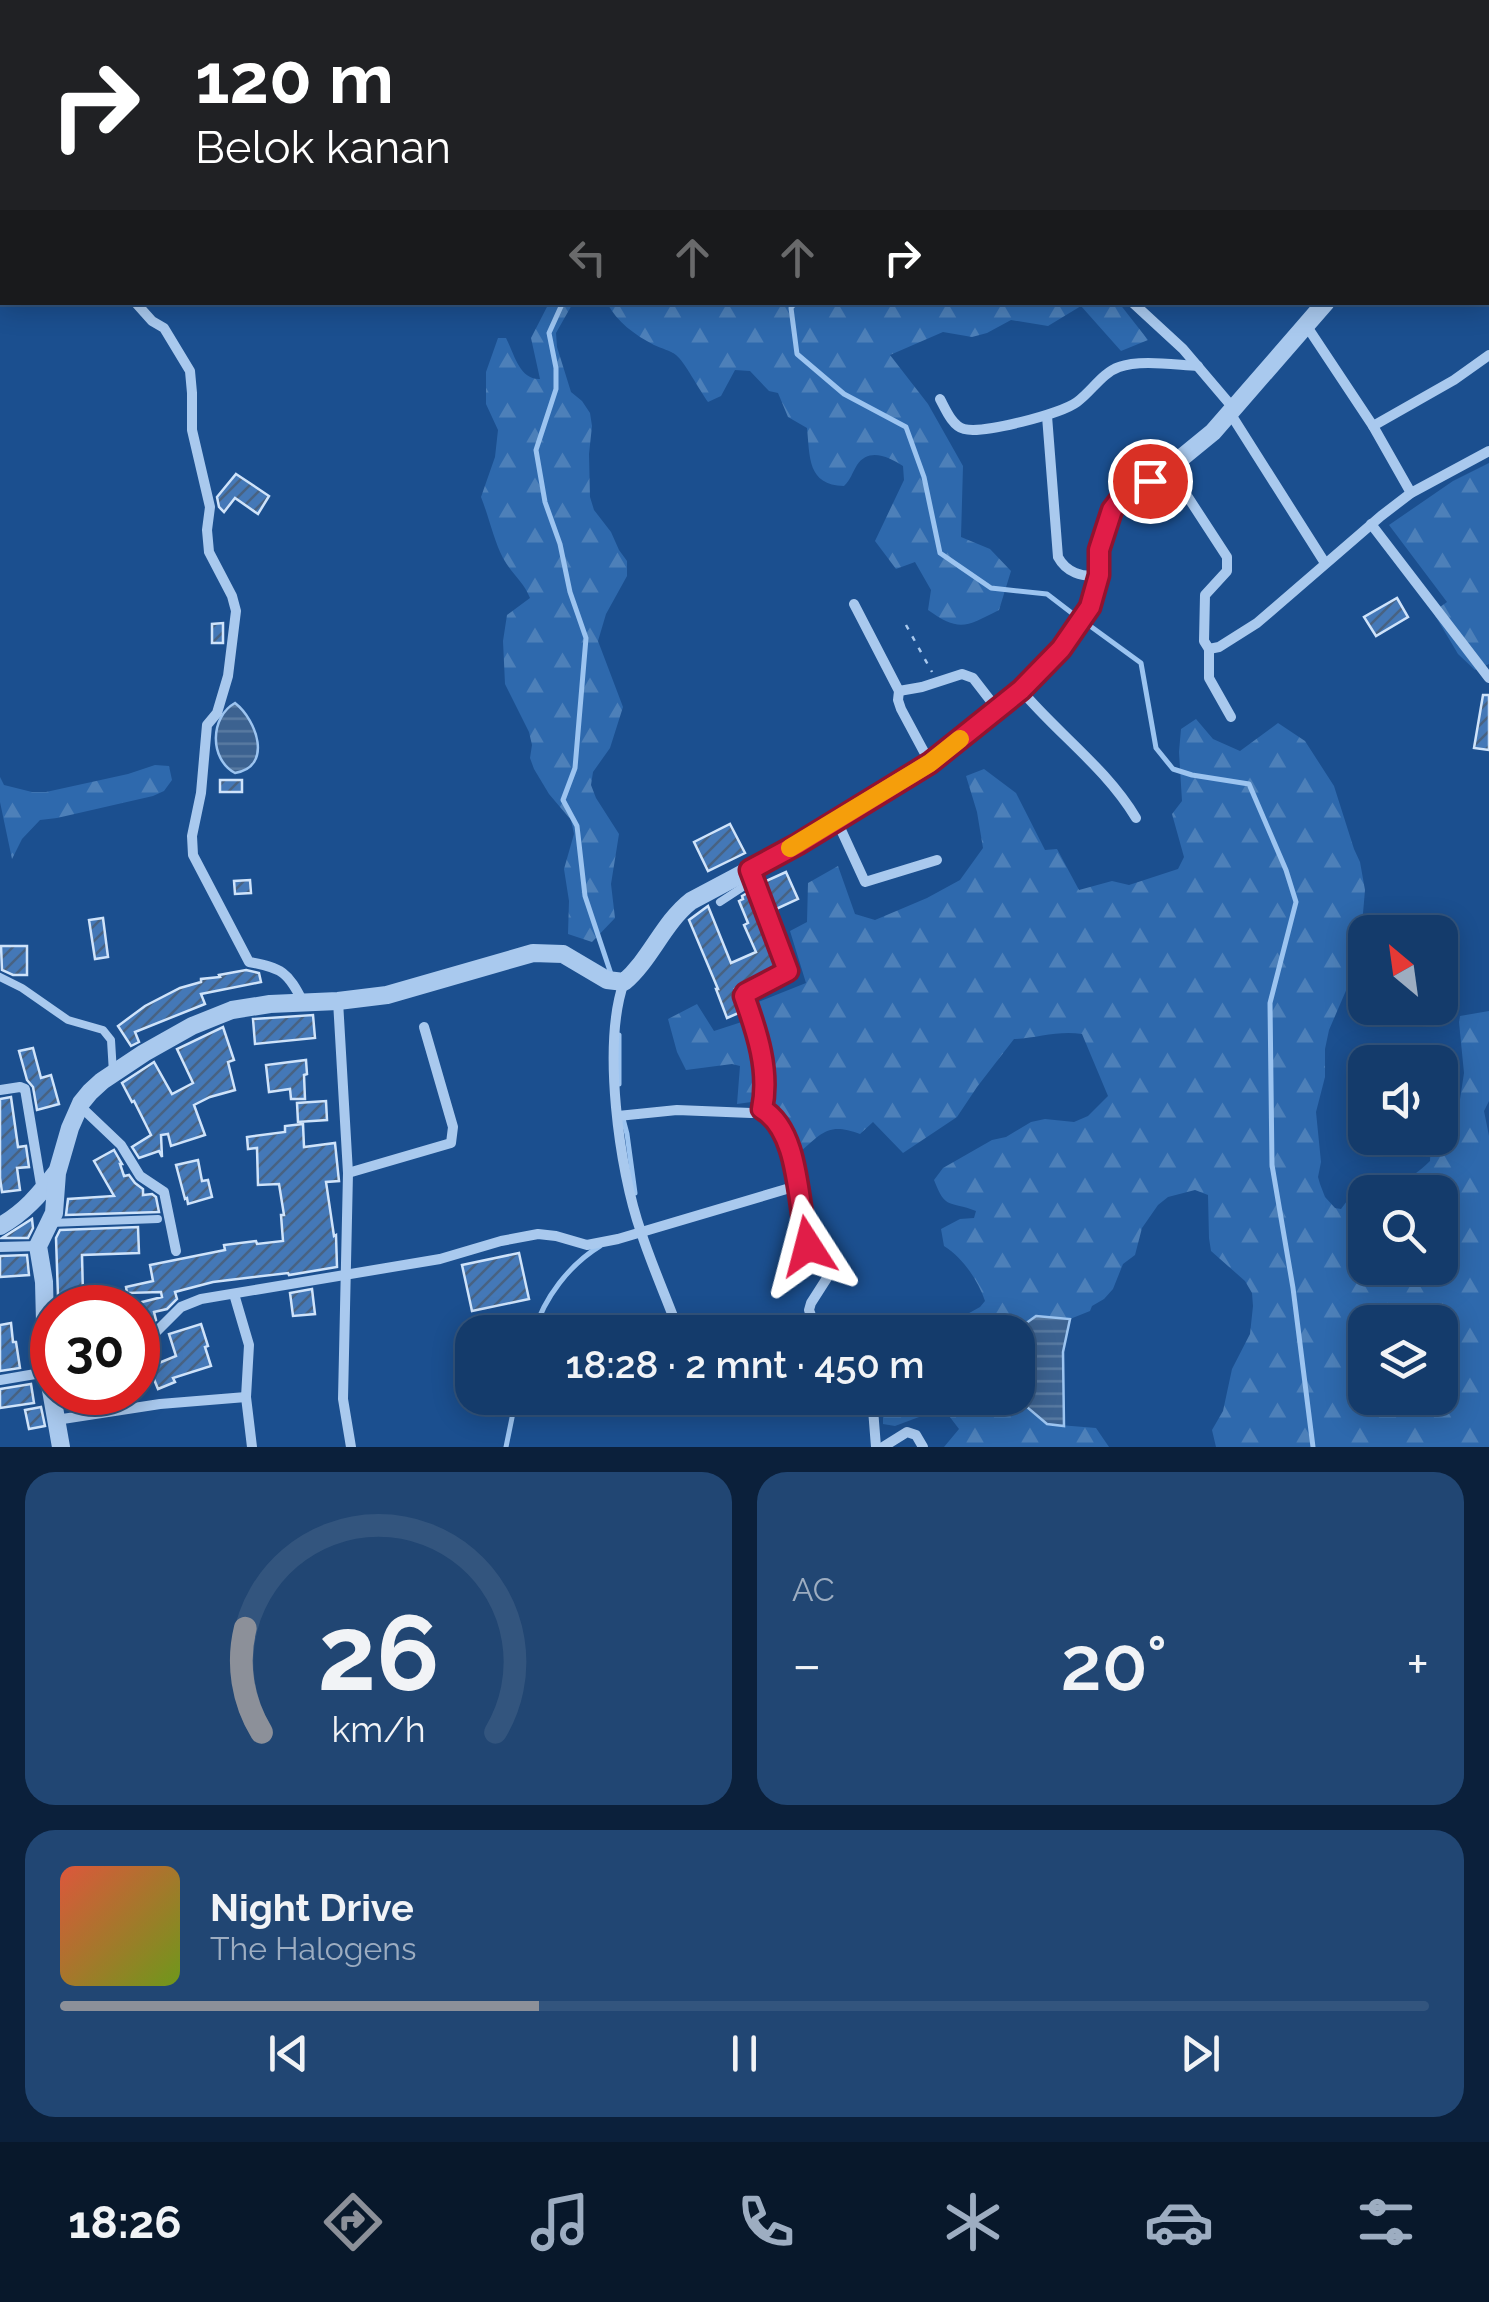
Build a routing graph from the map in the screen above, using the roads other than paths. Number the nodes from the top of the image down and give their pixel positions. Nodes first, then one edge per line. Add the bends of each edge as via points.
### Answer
1 (138, 305) edge
2 (1135, 305) edge
3 (1323, 305) edge
4 (1306, 325) junction
5 (1489, 354) edge
6 (1198, 366) junction
7 (940, 399) dead end
8 (1232, 411) junction
9 (1047, 416) junction
10 (1372, 426) junction
11 (1489, 451) edge
12 (1169, 468) junction
13 (1410, 493) junction
14 (1371, 524) junction
15 (1325, 563) junction
16 (1099, 575) junction
17 (854, 604) dead end
18 (1209, 648) junction
19 (1489, 678) edge
20 (1021, 690) junction
21 (899, 691) junction
22 (997, 709) junction
23 (1231, 717) dead end
24 (930, 763) junction
25 (1136, 818) dead end
26 (837, 820) junction
27 (937, 860) dead end
28 (746, 872) junction
29 (720, 902) dead end
30 (0, 977) edge
31 (618, 982) junction
32 (338, 1001) junction
33 (304, 1002) junction
34 (424, 1027) dead end
35 (112, 1073) junction
36 (0, 1090) edge
37 (80, 1106) junction
38 (762, 1109) junction
39 (618, 1116) junction
40 (56, 1172) junction
41 (348, 1173) junction
42 (800, 1185) junction
43 (42, 1192) junction
44 (158, 1219) dead end
45 (50, 1223) junction
46 (0, 1226) edge
47 (641, 1232) junction
48 (38, 1246) junction
49 (0, 1247) edge
50 (176, 1250) dead end
51 (346, 1275) junction
52 (44, 1285) edge
53 (234, 1294) junction
54 (673, 1315) edge
55 (811, 1315) edge
56 (160, 1328) edge
57 (30, 1371) edge
58 (0, 1380) edge
59 (246, 1397) junction
60 (55, 1415) edge
61 (872, 1415) edge
62 (56, 1420) junction
63 (61, 1447) edge
64 (252, 1447) edge
65 (351, 1447) edge
66 (876, 1447) edge
67 (884, 1447) edge
68 (923, 1447) edge

1 - 33 street via 164,328 190,370 192,430 210,506 209,552 236,611 228,676 207,726 193,855 248,962 282,970
2 - 6 street
3 - 4 street
4 - 8 street
4 - 10 street
5 - 10 street
6 - 8 street
6 - 9 street via 1121,366 1077,402
7 - 9 street via 964,430
8 - 12 street
8 - 15 street
9 - 16 street via 1058,557 1072,572
10 - 13 street
11 - 13 street
12 - 16 street via 1128,489 1112,510
12 - 18 street via 1226,557 1227,571 1205,595
13 - 14 street
14 - 15 street
14 - 19 street
15 - 18 street via 1257,623
16 - 20 street via 1076,630
17 - 21 street
18 - 23 street via 1209,678
20 - 22 street
20 - 25 street via 1108,778
21 - 22 street via 962,674
21 - 24 street
22 - 24 street
24 - 26 street
26 - 27 street via 864,882
26 - 28 street
28 - 29 lane via 746,885
28 - 31 street via 682,908 640,967
28 - 38 street via 788,971 744,994 761,1046
30 - 35 lane via 68,1020 103,1030 111,1040
31 - 32 street via 562,954 532,953 387,995
31 - 39 street
32 - 33 street
32 - 41 street
33 - 35 street via 214,1016
34 - 41 street via 452,1143
35 - 37 street
36 - 43 street via 25,1089
37 - 40 street
37 - 50 street via 121,1146 140,1176 164,1192
38 - 39 street
38 - 42 street via 782,1129
39 - 47 street
40 - 43 street
40 - 45 street
41 - 51 street
42 - 47 street
42 - 55 street via 808,1246 827,1278
43 - 46 street
44 - 45 lane
45 - 48 street
47 - 51 street via 587,1245 538,1234
47 - 54 street
48 - 49 street
48 - 52 street
51 - 53 street
51 - 65 street via 344,1399
53 - 56 street via 187,1303
53 - 59 street via 248,1345
57 - 58 street
59 - 62 street
59 - 64 street
60 - 62 street
61 - 66 street
62 - 63 street
67 - 68 street via 907,1432

